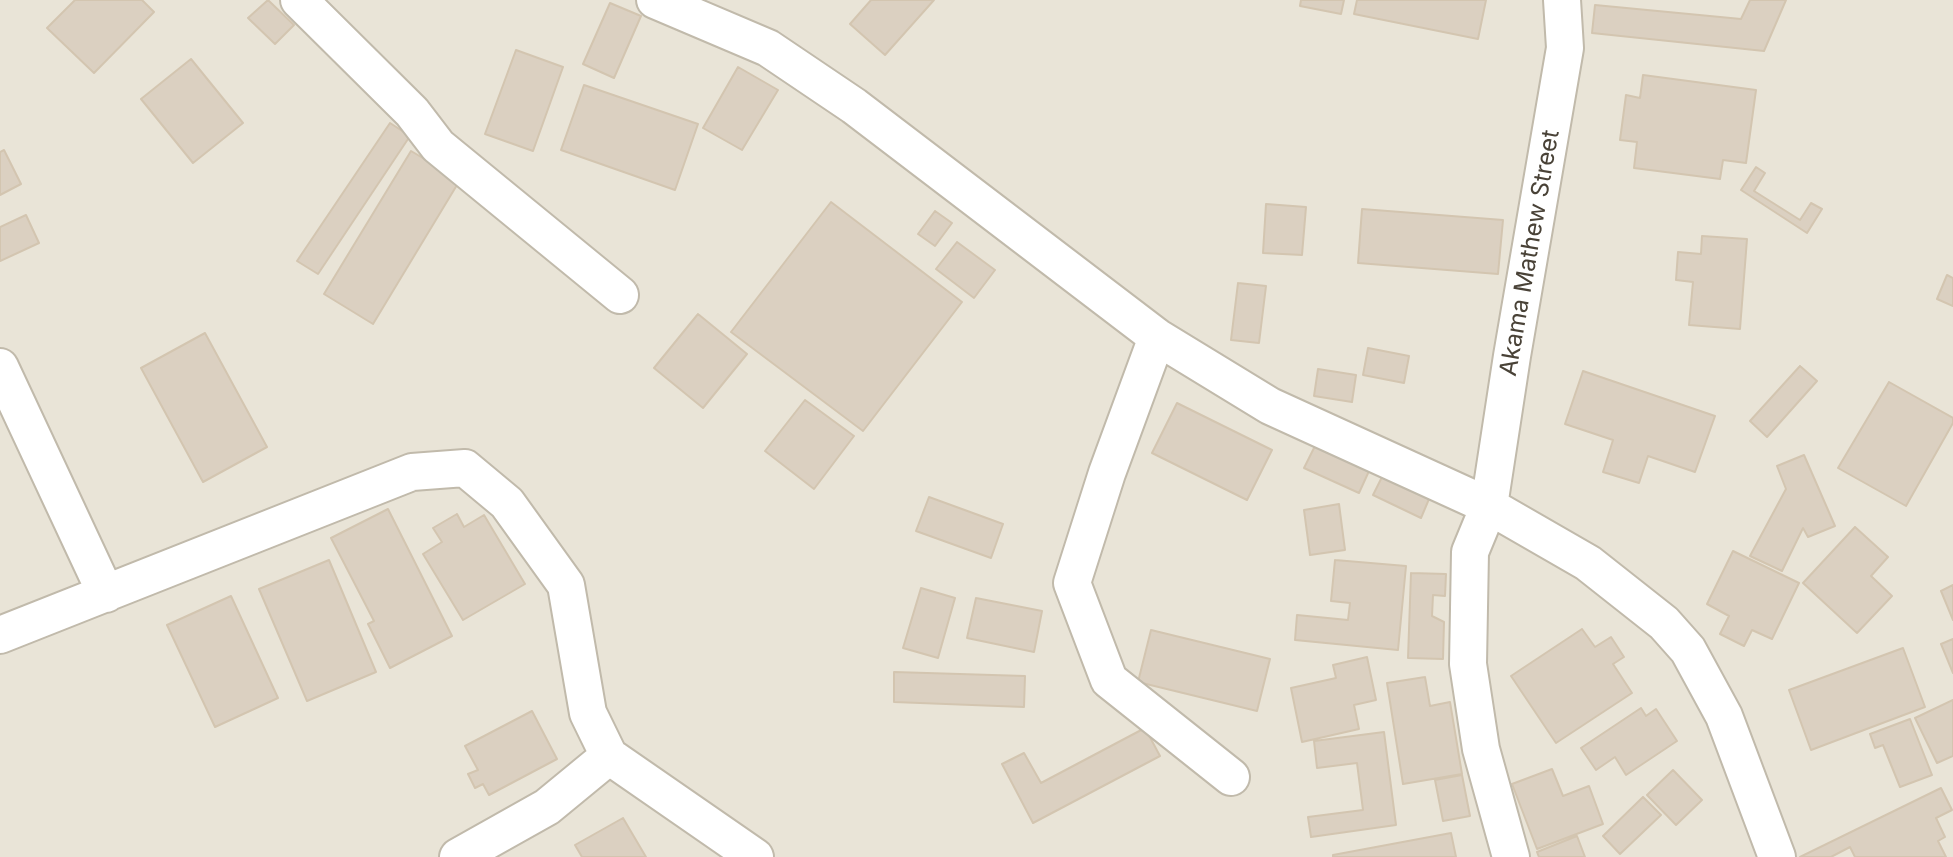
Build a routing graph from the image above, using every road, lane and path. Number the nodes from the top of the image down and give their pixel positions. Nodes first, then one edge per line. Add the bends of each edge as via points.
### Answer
1 (299, 0) edge
2 (655, 0) edge
3 (1562, 0) edge
4 (620, 295) dead end
5 (1157, 337) junction
6 (0, 367) edge
7 (1489, 506) junction
8 (106, 594) junction
9 (0, 635) edge
10 (609, 756) junction
11 (1231, 777) dead end
12 (458, 857) edge
13 (755, 857) edge
14 (1511, 857) edge
15 (1777, 857) edge

1 - 4 street via 412,112 438,146
2 - 5 street via 768,48 854,106
3 - 7 street, Akama Mathew Street via 1565,48
5 - 7 street via 1270,406
5 - 11 street via 1072,583 1109,680
6 - 8 street
7 - 14 street, Akama Mathew Street via 1470,552 1468,664 1481,749
7 - 15 street via 1588,563 1664,623 1688,650 1724,716
8 - 9 street
8 - 10 street via 412,472 465,468 507,503 566,585 588,713
10 - 12 street via 547,807
10 - 13 street

